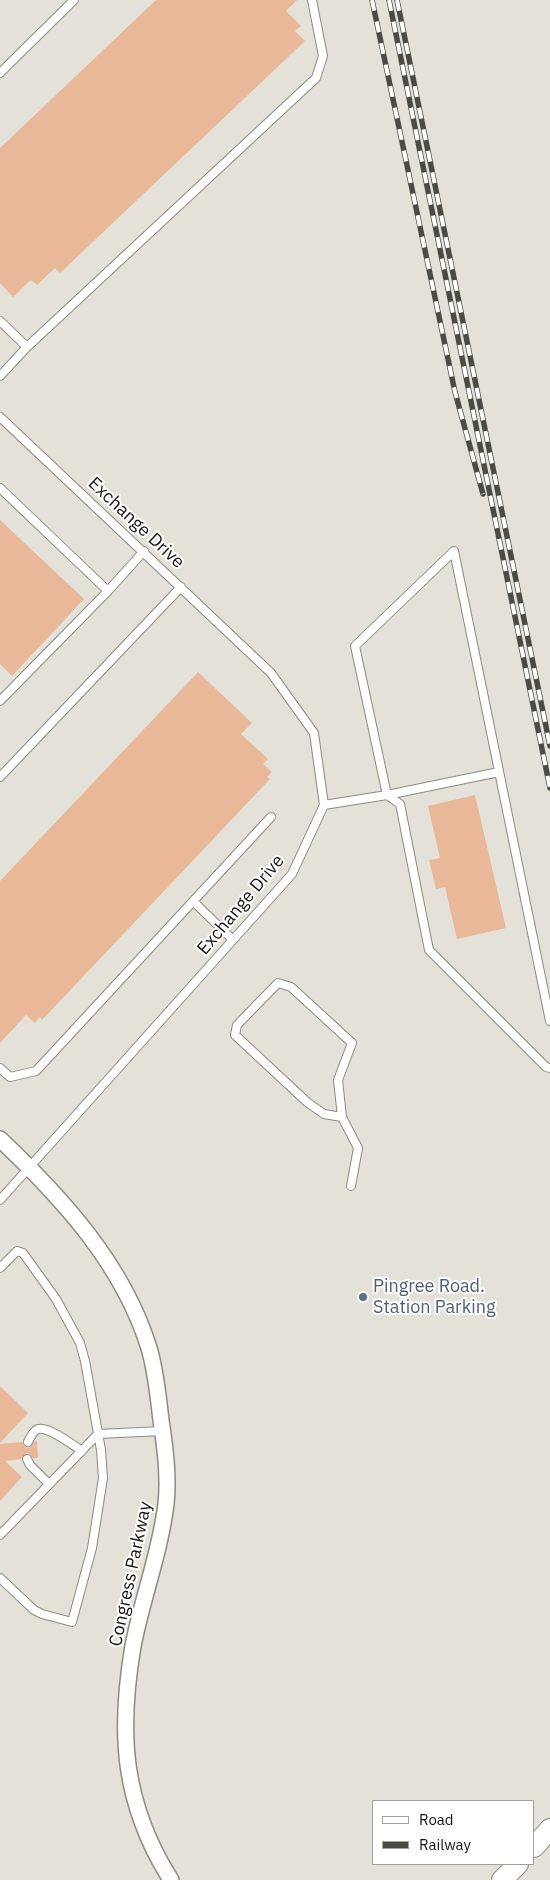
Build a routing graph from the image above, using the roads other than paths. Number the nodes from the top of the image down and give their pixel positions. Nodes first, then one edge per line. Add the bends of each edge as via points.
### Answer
1 (74, 0) edge
2 (312, 0) edge
3 (0, 73) edge
4 (0, 321) edge
5 (27, 347) junction
6 (0, 376) edge
7 (0, 417) edge
8 (0, 488) edge
9 (144, 551) junction
10 (180, 586) junction
11 (108, 591) junction
12 (0, 701) edge
13 (499, 772) junction
14 (0, 777) edge
15 (387, 795) junction
16 (324, 805) junction
17 (271, 817) dead end
18 (194, 901) junction
19 (233, 940) junction
20 (550, 1021) edge
21 (0, 1068) edge
22 (550, 1068) edge
23 (342, 1116) junction
24 (0, 1139) edge
25 (31, 1168) junction
26 (352, 1186) dead end
27 (0, 1200) edge
28 (0, 1268) edge
29 (163, 1431) junction
30 (98, 1434) junction
31 (28, 1442) dead end
32 (82, 1451) junction
33 (27, 1459) dead end
34 (49, 1484) junction
35 (0, 1535) edge
36 (0, 1578) edge
37 (550, 1830) edge
38 (535, 1846) edge
39 (517, 1865) edge
40 (171, 1880) edge
41 (502, 1880) edge

1 - 3 lane
2 - 5 lane via 323,56 316,78
4 - 5 lane
5 - 6 lane
7 - 9 lane, Exchange Drive
8 - 11 lane
9 - 10 lane, Exchange Drive
9 - 11 lane
10 - 14 lane
10 - 16 lane, Exchange Drive via 271,673 314,734
11 - 12 lane
13 - 15 lane
13 - 15 lane via 454,551 355,646
13 - 20 lane
15 - 16 lane
15 - 22 lane via 400,804 429,950
16 - 19 lane, Exchange Drive via 292,874
17 - 18 lane
18 - 19 lane
18 - 21 lane via 36,1070 10,1077
19 - 25 lane, Exchange Drive
23 - 23 lane via 324,1114 307,1102 235,1035 237,1025 278,983 291,987 352,1043 338,1080
23 - 26 lane via 358,1148
24 - 25 street, Congress Parkway
25 - 27 lane, Exchange Drive
25 - 29 street, Congress Parkway via 88,1233 117,1275 149,1348
28 - 30 lane via 17,1251 23,1253 56,1299 86,1361
29 - 30 lane
29 - 40 street, Congress Parkway via 166,1503 133,1646 125,1721 128,1769 138,1814 156,1856
30 - 32 lane
30 - 36 lane via 103,1478 92,1548 72,1622 34,1610
31 - 32 lane via 39,1428 47,1429
32 - 34 lane
33 - 34 lane
34 - 35 lane
37 - 38 street
39 - 41 street

